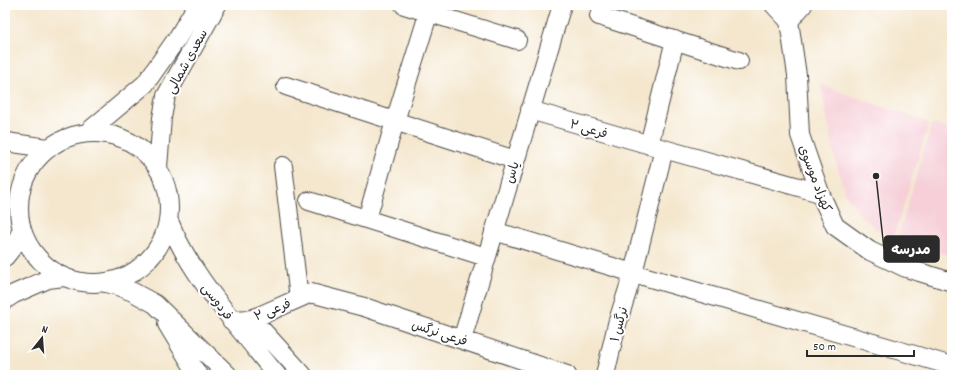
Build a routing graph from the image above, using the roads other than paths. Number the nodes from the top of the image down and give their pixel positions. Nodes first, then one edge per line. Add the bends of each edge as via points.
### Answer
1 (197, 5) edge
2 (217, 5) edge
3 (404, 5) edge
4 (562, 5) edge
5 (774, 5) edge
6 (803, 5) edge
7 (430, 9) edge
8 (599, 16) dead end
9 (789, 21) junction
10 (517, 40) dead end
11 (675, 40) junction
12 (739, 61) dead end
13 (286, 86) dead end
14 (530, 110) junction
15 (395, 120) junction
16 (88, 132) junction
17 (5, 141) edge
18 (656, 147) junction
19 (47, 148) junction
20 (515, 160) junction
21 (283, 166) dead end
22 (158, 167) junction
23 (820, 193) junction
24 (5, 201) edge
25 (309, 201) dead end
26 (367, 219) junction
27 (169, 221) junction
28 (20, 224) junction
29 (494, 231) junction
30 (486, 256) junction
31 (5, 257) edge
32 (632, 273) junction
33 (64, 277) junction
34 (952, 282) edge
35 (105, 283) junction
36 (305, 296) junction
37 (5, 300) edge
38 (155, 304) junction
39 (252, 319) junction
40 (232, 320) junction
41 (462, 340) junction
42 (952, 366) edge
43 (198, 375) edge
44 (228, 375) edge
45 (277, 375) edge
46 (303, 375) edge
47 (567, 375) edge
48 (606, 375) edge

1 - 16 street, سعدی شمالی via 145,84
2 - 22 street, سعدی شمالی via 166,96
3 - 7 street
4 - 14 street, یاس
5 - 9 street
6 - 9 street
7 - 10 street
7 - 15 street
8 - 11 street
9 - 23 street, کهزاد موسوی via 797,75 800,135
11 - 12 street
11 - 18 street, نرگس ۱
13 - 15 street
14 - 18 street, فرعی ۲
14 - 20 street, یاس
15 - 20 street
15 - 26 street
16 - 19 street via 66,137
16 - 22 street via 115,135 140,147
17 - 19 street
18 - 23 street, فرعی ۲
18 - 32 street, نرگس ۱
19 - 28 street via 29,167 19,191
20 - 29 street, یاس
21 - 36 street
22 - 27 street via 166,184 170,202
23 - 34 street, کهزاد موسوی via 835,226 870,251 906,268
24 - 28 street
25 - 26 street
26 - 30 street
27 - 35 street via 161,243 147,262 127,276
27 - 40 street, فردوسی via 182,250 199,277
28 - 31 street via 16,243
28 - 33 street via 37,259
29 - 30 street, یاس
29 - 32 street
30 - 41 street, یاس
32 - 42 street
32 - 48 street, نرگس ۱
33 - 35 street via 84,283
33 - 37 street via 48,279
35 - 38 street via 134,292
36 - 39 street, فرعی ۲
36 - 41 street, فرعی نرگس via 364,308
38 - 43 street
38 - 44 street
39 - 40 street, فرعی ۲
39 - 46 street
40 - 45 street, فردوسی
41 - 47 street, فرعی نرگس

